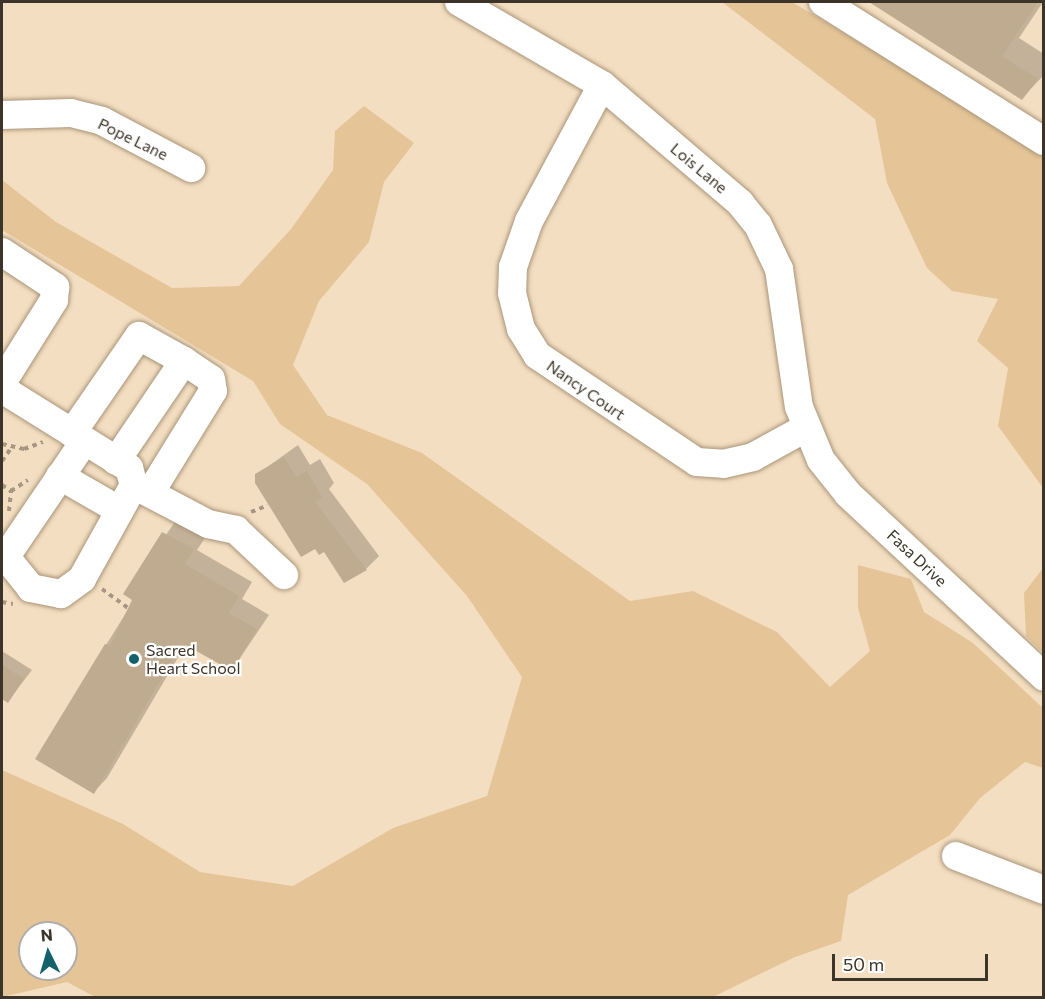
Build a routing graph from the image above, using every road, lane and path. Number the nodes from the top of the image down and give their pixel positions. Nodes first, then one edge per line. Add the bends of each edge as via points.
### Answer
1 (459, 2) edge
2 (823, 2) edge
3 (602, 85) junction
4 (2, 115) edge
5 (1044, 141) edge
6 (191, 168) dead end
7 (5, 261) edge
8 (184, 362) junction
9 (2, 383) edge
10 (2, 389) edge
11 (804, 429) junction
12 (71, 434) junction
13 (2, 444) edge
14 (10, 448) junction
15 (2, 461) edge
16 (116, 461) junction
17 (60, 476) junction
18 (142, 489) junction
19 (268, 505) dead end
20 (119, 510) junction
21 (241, 514) dead end
22 (4, 554) edge
23 (284, 575) dead end
24 (103, 576) dead end
25 (97, 585) junction
26 (92, 592) dead end
27 (2, 602) edge
28 (21, 607) dead end
29 (128, 608) dead end
30 (1044, 677) edge
31 (956, 856) dead end
32 (1044, 890) edge

1 - 3 street, Lois Lane
2 - 5 street
3 - 11 street, Lois Lane via 758,225 779,269
3 - 11 street, Nancy Court via 529,221 513,267 512,293 521,329 537,355 697,462 723,464 753,457
4 - 6 street, Pope Lane via 71,113 102,122
7 - 9 street via 55,286 54,300
8 - 12 street via 139,336
8 - 16 street
8 - 18 street via 212,379 213,391
10 - 12 street
11 - 30 street, Fasa Drive via 848,494
12 - 14 path via 39,446
12 - 16 street
12 - 17 street
13 - 14 path
14 - 15 path
16 - 18 street via 129,468
17 - 20 street
17 - 22 street
18 - 20 street
18 - 23 street via 208,524 236,530
19 - 21 path
20 - 22 street via 82,579 61,594 31,588
24 - 25 path
25 - 26 path
25 - 29 path
27 - 28 path
31 - 32 street

